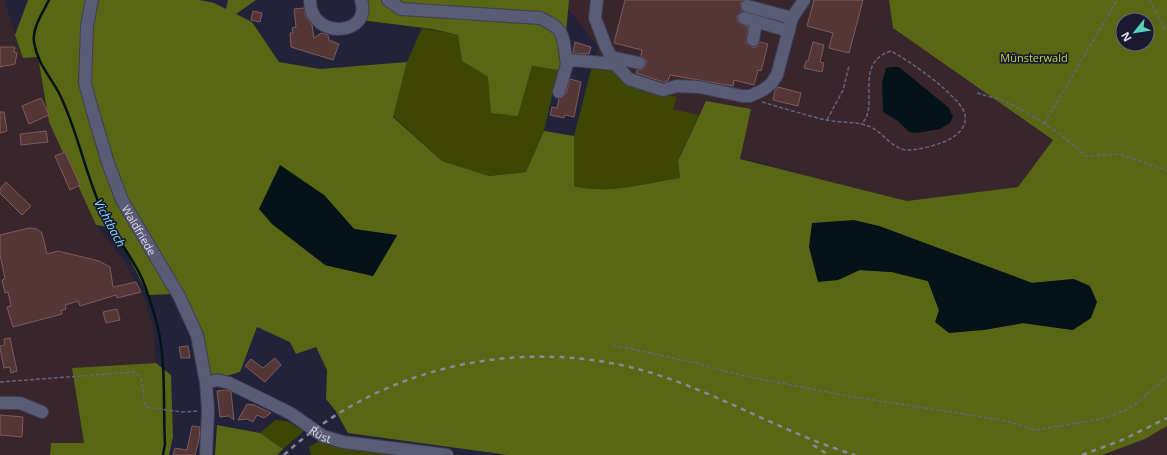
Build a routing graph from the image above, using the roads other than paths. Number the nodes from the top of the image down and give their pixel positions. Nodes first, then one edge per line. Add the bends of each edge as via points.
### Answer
1 (92, 0) edge
2 (310, 0) edge
3 (361, 0) edge
4 (388, 0) edge
5 (597, 0) edge
6 (804, 0) edge
7 (792, 18) junction
8 (761, 23) junction
9 (789, 31) junction
10 (757, 41) dead end
11 (613, 60) junction
12 (639, 63) dead end
13 (566, 64) junction
14 (559, 92) dead end
15 (206, 383) junction
16 (0, 403) edge
17 (42, 412) dead end
18 (206, 455) edge
19 (447, 455) edge

1 - 15 street, Waldfriede via 88,26 86,83 94,116 122,200 190,315 197,335
2 - 3 street via 311,9 321,23 343,30 351,27 359,19 363,11
4 - 13 street via 401,9 540,18 558,27 562,36
5 - 11 street via 595,18
6 - 7 street
7 - 8 street via 745,12
7 - 9 street
8 - 9 street
8 - 10 street
9 - 11 street via 777,75 767,87 750,96 732,96 698,87 677,86 663,90 629,79
11 - 12 street
11 - 13 street via 571,60
13 - 14 street
15 - 18 street, Waldfriede
15 - 19 street, Rüst via 217,380 229,383 290,413 323,436 344,442
16 - 17 street via 20,403

